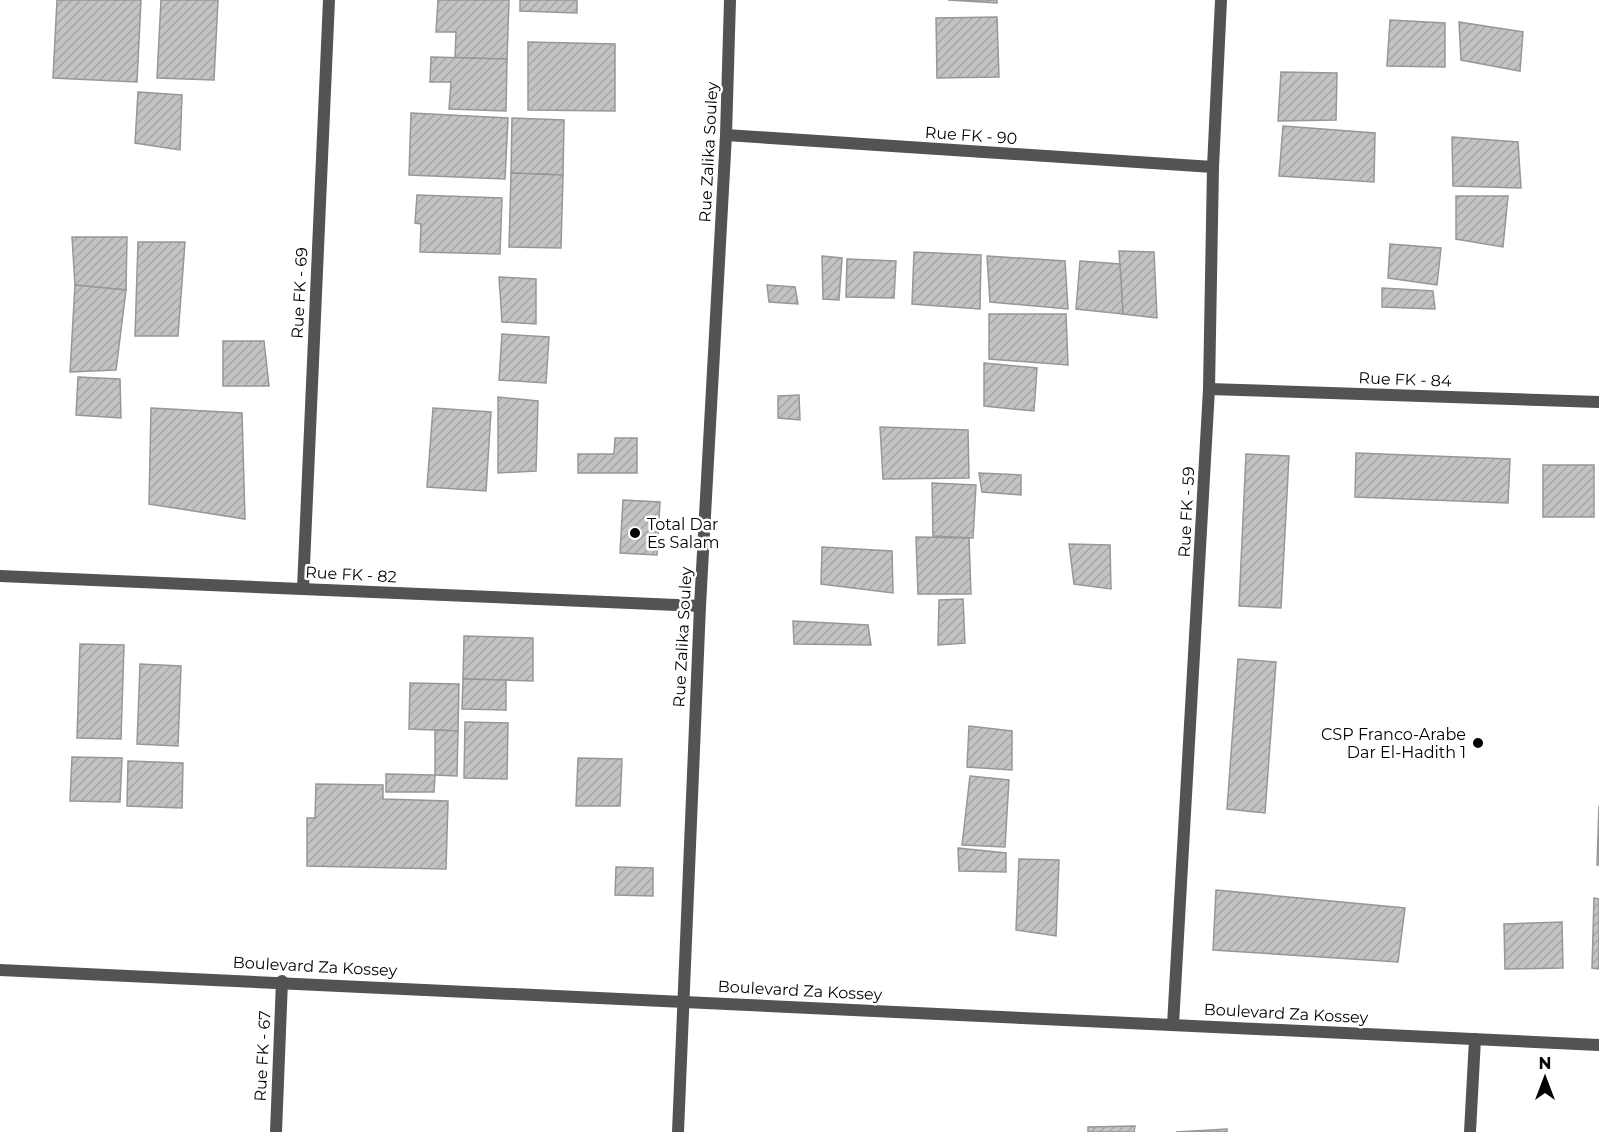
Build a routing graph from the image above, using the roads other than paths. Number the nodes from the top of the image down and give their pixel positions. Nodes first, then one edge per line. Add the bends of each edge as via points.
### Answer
1 (329, 0) edge
2 (730, 0) edge
3 (1221, 0) edge
4 (726, 135) junction
5 (1213, 167) junction
6 (1209, 389) junction
7 (1599, 402) edge
8 (0, 576) edge
9 (303, 588) junction
10 (700, 606) junction
11 (0, 970) edge
12 (282, 981) junction
13 (683, 1001) junction
14 (1173, 1024) junction
15 (1475, 1039) junction
16 (1599, 1045) edge
17 (276, 1132) edge
18 (678, 1132) edge
19 (1470, 1132) edge

1 - 9 street, Rue FK - 69
2 - 4 street, Rue Zalika Souley
3 - 5 street, Rue FK - 59
4 - 5 street, Rue FK - 90
4 - 10 street, Rue Zalika Souley
5 - 6 street, Rue FK - 59
6 - 7 street, Rue FK - 84
6 - 14 street, Rue FK - 59
8 - 9 street, Rue FK - 82
9 - 10 street, Rue FK - 82
10 - 13 street, Rue Zalika Souley
11 - 12 street, Boulevard Za Kossey
12 - 13 street, Boulevard Za Kossey
12 - 17 street, Rue FK - 67
13 - 14 street, Boulevard Za Kossey
13 - 18 street, Rue Zalika Souley
14 - 15 street, Boulevard Za Kossey
15 - 16 street, Boulevard Za Kossey
15 - 19 street

